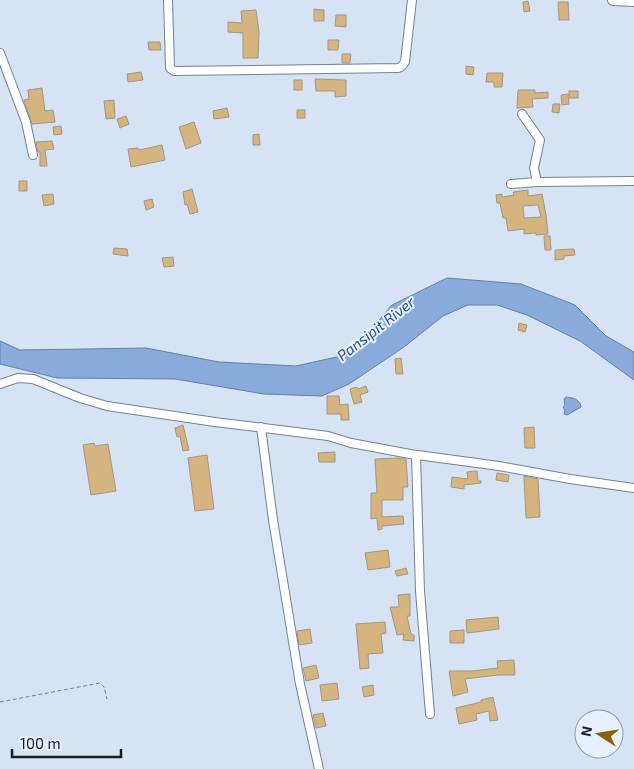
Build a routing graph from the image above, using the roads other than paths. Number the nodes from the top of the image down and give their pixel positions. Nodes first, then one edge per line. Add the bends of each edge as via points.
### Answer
1 (168, 0) edge
2 (412, 0) edge
3 (613, 0) edge
4 (634, 1) edge
5 (0, 53) edge
6 (522, 114) dead end
7 (34, 155) dead end
8 (634, 181) edge
9 (537, 182) junction
10 (510, 184) dead end
11 (0, 384) edge
12 (261, 427) junction
13 (416, 455) junction
14 (634, 488) edge
15 (430, 714) dead end
16 (319, 769) edge

1 - 2 street via 170,68 174,71 402,68
3 - 4 street
5 - 7 street via 26,122
6 - 9 street via 540,140 534,168
8 - 9 street
9 - 10 street
11 - 12 street via 18,378 33,379 107,406
12 - 13 street via 328,436
12 - 16 street via 300,684
13 - 14 street
13 - 15 street via 420,591

